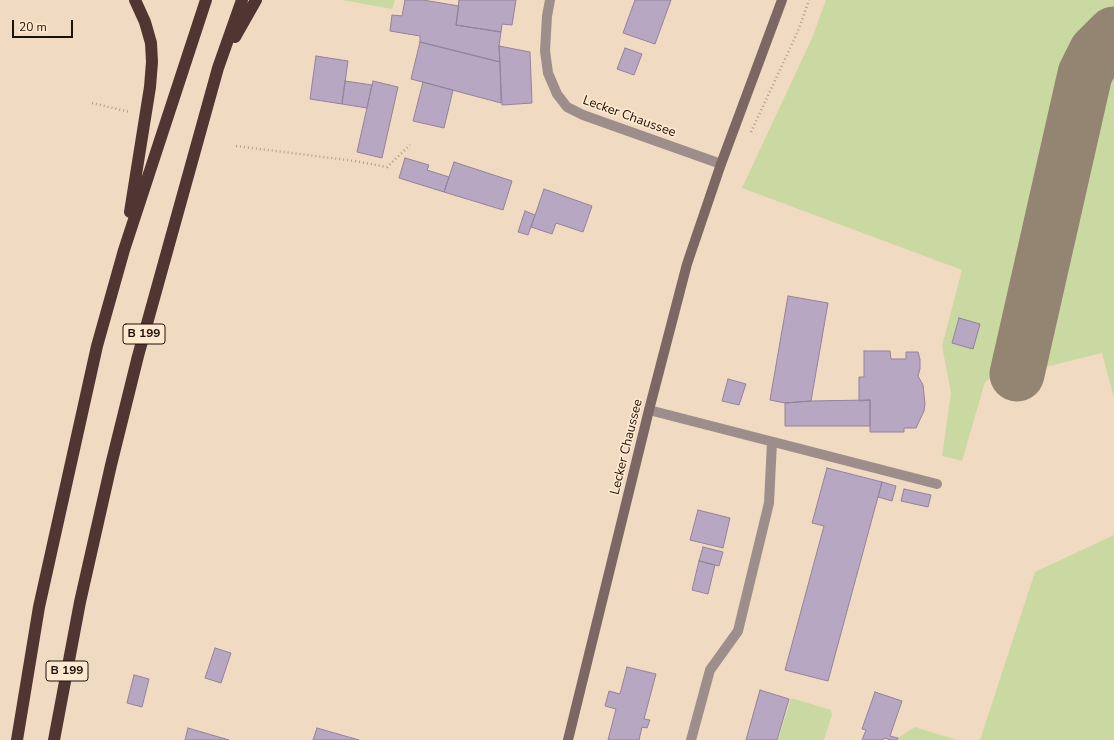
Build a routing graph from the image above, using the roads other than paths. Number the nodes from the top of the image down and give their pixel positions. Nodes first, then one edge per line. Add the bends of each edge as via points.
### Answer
1 (135, 0) edge
2 (206, 0) edge
3 (242, 0) edge
4 (256, 0) edge
5 (550, 0) edge
6 (782, 0) edge
7 (218, 68) junction
8 (721, 164) junction
9 (124, 250) junction
10 (649, 410) junction
11 (772, 442) junction
12 (937, 484) dead end
13 (17, 740) edge
14 (54, 740) edge
15 (568, 740) edge
16 (691, 740) edge

1 - 9 highway via 151,43 152,62
2 - 9 highway, B 199
3 - 7 highway, B 199
4 - 7 highway
5 - 8 street, Lecker Chaussee via 545,51 548,73 557,94 567,107
6 - 8 street, Lecker Chaussee
7 - 14 highway, B 199 via 114,450 80,602
8 - 10 street, Lecker Chaussee via 687,264
9 - 13 highway, B 199 via 97,346 39,607
10 - 11 street
10 - 15 street, Lecker Chaussee
11 - 12 street
11 - 16 street via 769,503 738,631 710,670

